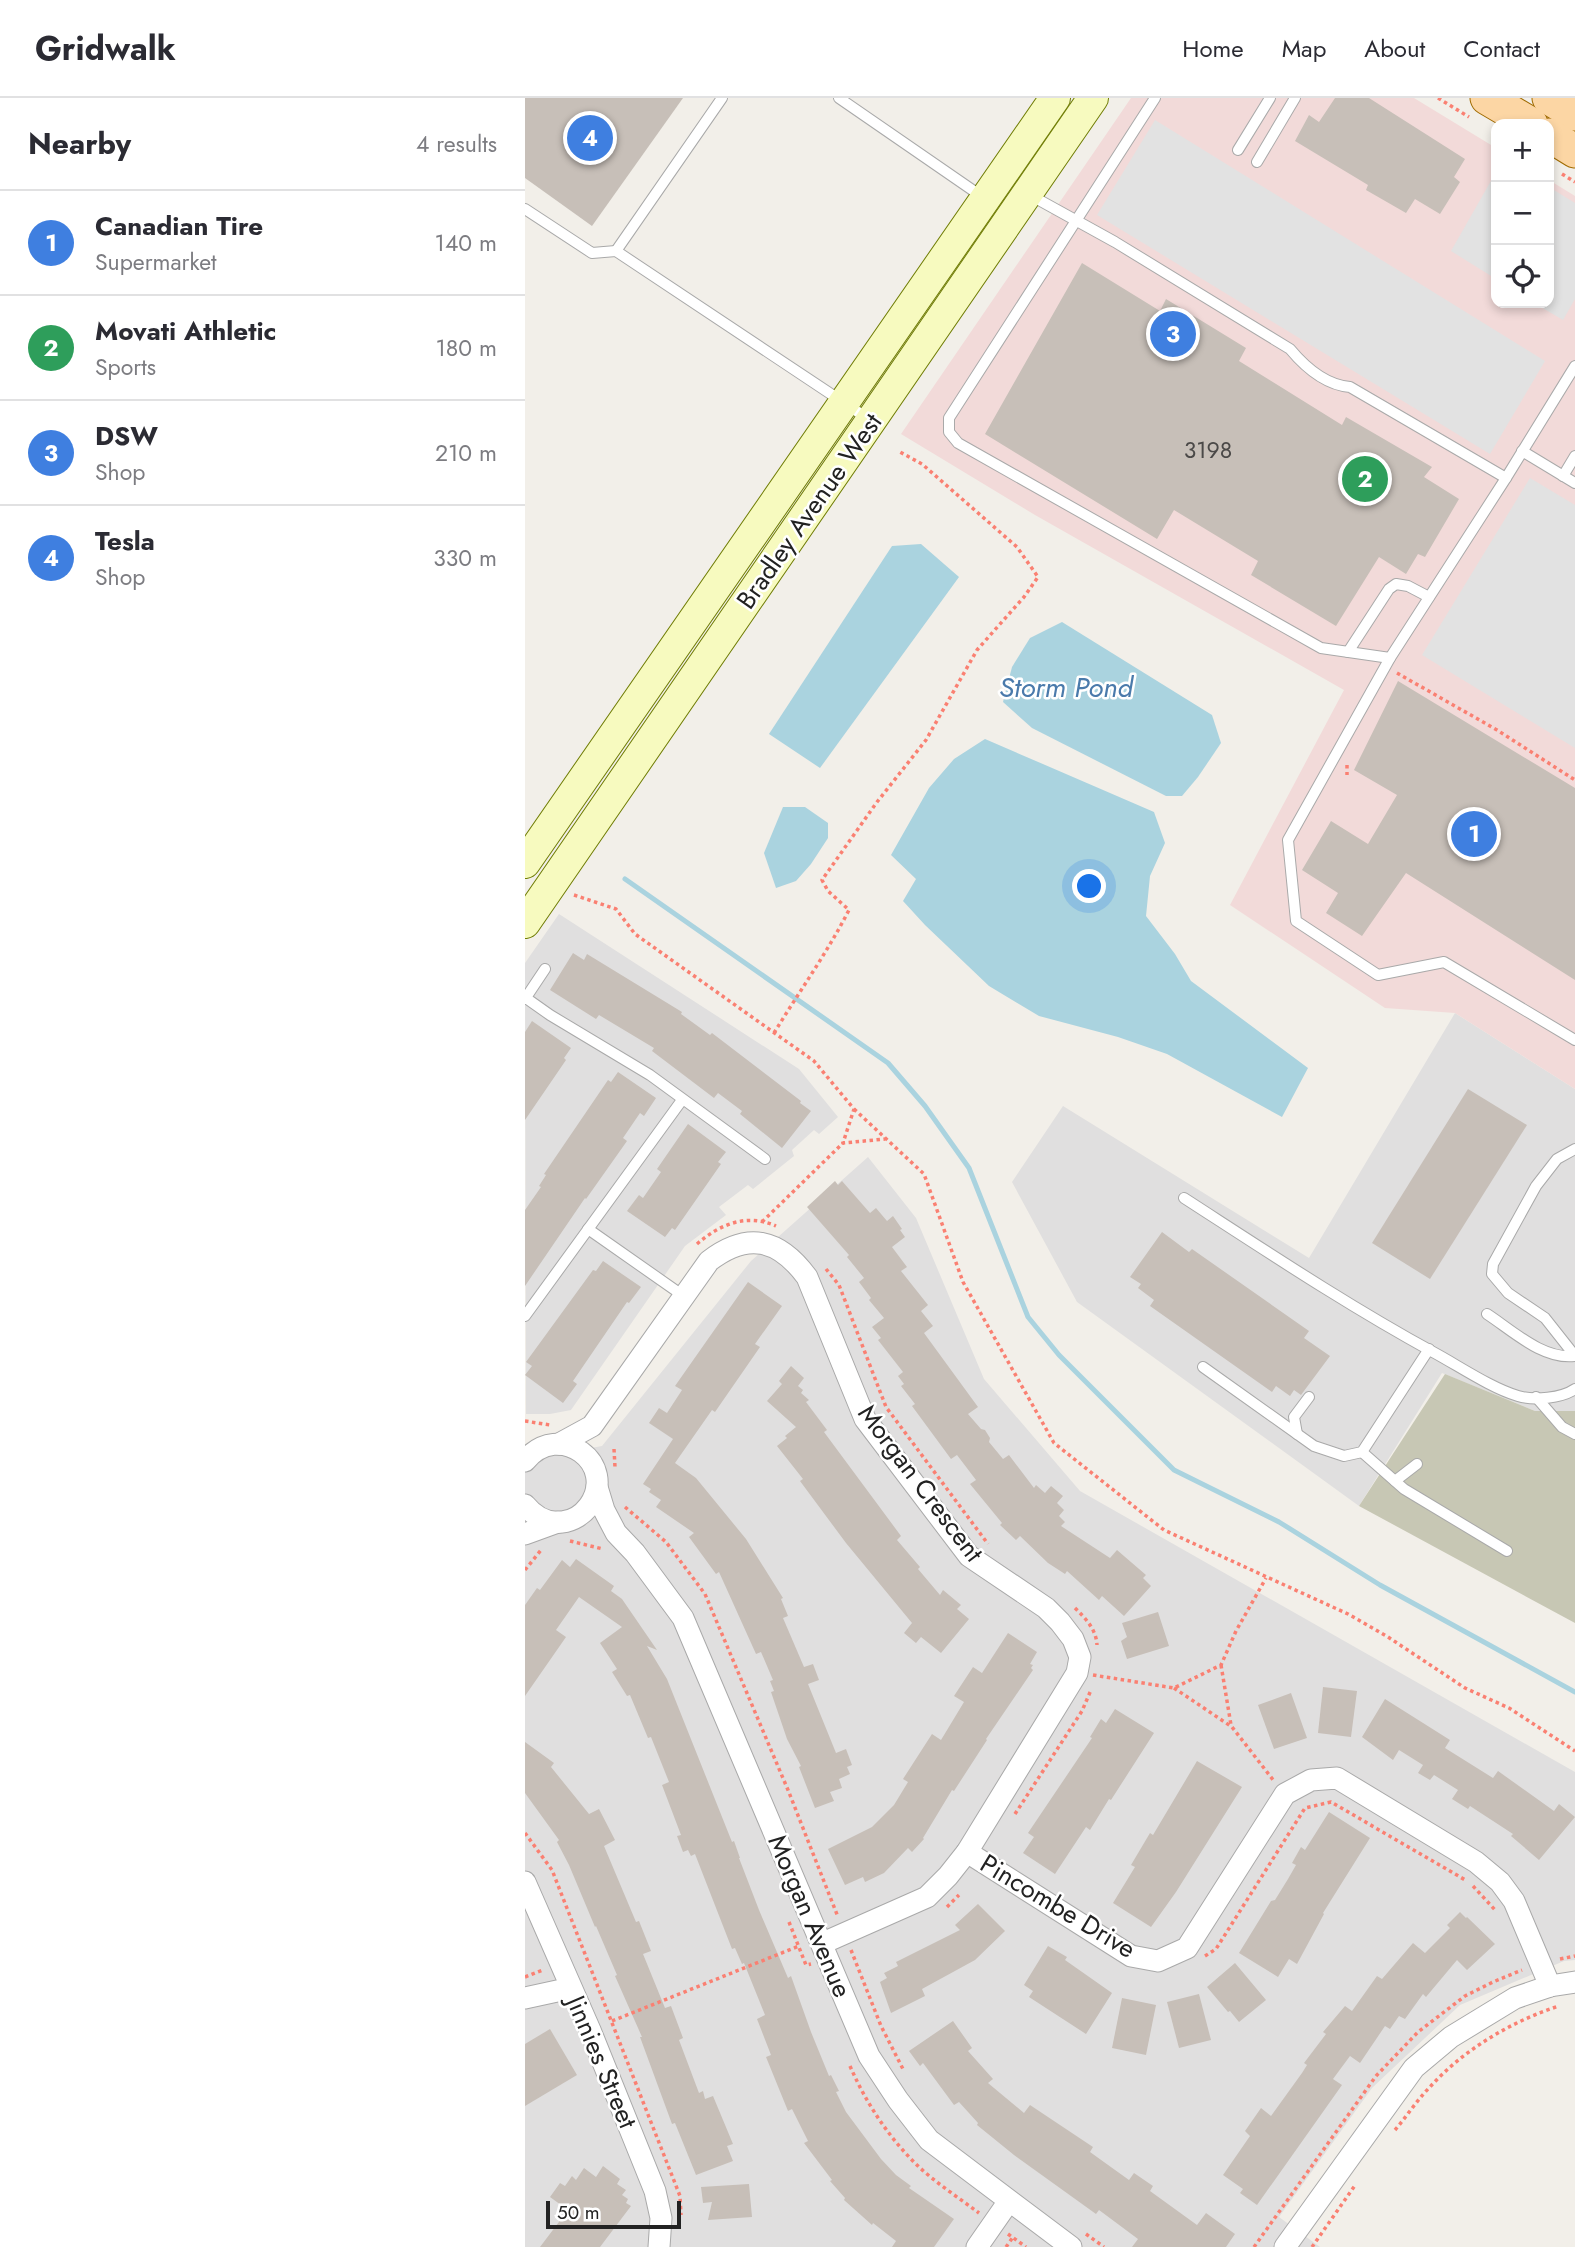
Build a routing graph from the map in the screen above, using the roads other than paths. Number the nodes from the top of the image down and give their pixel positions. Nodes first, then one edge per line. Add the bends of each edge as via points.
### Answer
1 (722, 98) edge
2 (839, 98) edge
3 (1055, 98) edge
4 (1093, 98) edge
5 (1155, 98) edge
6 (1269, 98) edge
7 (1295, 98) edge
8 (1549, 98) edge
9 (1480, 109) edge
10 (1575, 114) edge
11 (1514, 119) edge
12 (1554, 138) edge
13 (1238, 150) dead end
14 (1575, 151) edge
15 (1257, 162) dead end
16 (1028, 193) junction
17 (986, 199) junction
18 (525, 209) edge
19 (1075, 221) junction
20 (616, 251) junction
21 (1575, 366) edge
22 (845, 402) junction
23 (871, 421) junction
24 (1522, 451) junction
25 (1575, 456) edge
26 (1563, 476) junction
27 (1506, 478) junction
28 (1575, 483) edge
29 (1429, 597) junction
30 (1348, 652) junction
31 (1390, 659) junction
32 (525, 863) edge
33 (525, 923) edge
34 (545, 969) dead end
35 (525, 998) edge
36 (1575, 1040) edge
37 (682, 1100) junction
38 (1575, 1149) edge
39 (765, 1159) dead end
40 (1184, 1198) dead end
41 (588, 1229) junction
42 (685, 1297) junction
43 (1487, 1314) dead end
44 (525, 1316) edge
45 (1429, 1349) junction
46 (1575, 1356) edge
47 (1203, 1367) dead end
48 (1575, 1389) edge
49 (1309, 1397) dead end
50 (1536, 1397) junction
51 (592, 1426) junction
52 (1297, 1434) junction
53 (1575, 1434) edge
54 (542, 1444) edge
55 (1362, 1452) junction
56 (525, 1461) edge
57 (1417, 1464) dead end
58 (593, 1465) junction
59 (1395, 1481) junction
60 (597, 1487) junction
61 (525, 1505) edge
62 (562, 1528) junction
63 (616, 1532) junction
64 (525, 1534) edge
65 (1507, 1551) dead end
66 (975, 1857) junction
67 (525, 1882) edge
68 (824, 1946) junction
69 (1575, 1982) edge
70 (1550, 1986) junction
71 (571, 1988) junction
72 (525, 1998) edge
73 (1009, 2201) junction
74 (1077, 2239) edge
75 (659, 2247) edge
76 (977, 2247) edge
77 (1285, 2247) edge

1 - 20 lane
2 - 17 lane
3 - 17 main road, Bradley Avenue West
4 - 16 main road, Bradley Avenue West
5 - 19 lane
6 - 13 lane
7 - 15 lane
8 - 10 main road
9 - 11 main road
12 - 14 main road
16 - 19 lane
16 - 23 main road, Bradley Avenue West
17 - 22 main road, Bradley Avenue West
18 - 20 lane via 592,253
19 - 27 lane via 1290,348 1304,365 1338,386 1350,387
19 - 30 lane via 949,418 949,432 958,443 1321,648
20 - 22 lane
21 - 24 lane
22 - 23 lane
22 - 32 main road, Bradley Avenue West
23 - 33 main road, Bradley Avenue West
24 - 26 lane
24 - 27 lane
25 - 26 lane
26 - 28 lane
27 - 29 lane
29 - 30 lane via 1408,586 1397,584 1389,589
29 - 31 lane
30 - 31 lane
31 - 36 lane via 1288,840 1296,921 1378,975 1444,962
34 - 35 lane
35 - 37 lane via 650,1075
37 - 39 lane
37 - 41 lane
38 - 46 lane via 1557,1159 1536,1186 1493,1264 1492,1274 1508,1293 1545,1318
40 - 45 lane via 1359,1311
41 - 42 lane
41 - 44 lane
42 - 51 street
42 - 66 street, Morgan Crescent via 709,1261 741,1242 773,1247 797,1264 807,1278 865,1419 969,1556 1061,1622 1091,1673
43 - 46 lane via 1547,1353
45 - 50 lane via 1520,1397
45 - 55 lane
47 - 52 lane
48 - 50 lane
49 - 52 lane via 1294,1417
50 - 53 lane via 1562,1427
51 - 54 street
51 - 58 street
52 - 55 lane via 1314,1446 1344,1455
54 - 56 street
54 - 58 street via 573,1447
55 - 59 lane
57 - 59 lane
58 - 60 street, Morgan Avenue
59 - 65 lane
60 - 62 street via 588,1508
60 - 63 street, Morgan Avenue
61 - 62 street
62 - 63 street via 602,1527
62 - 64 street
63 - 68 street, Morgan Avenue via 683,1618
66 - 68 street via 927,1896 848,1942
66 - 70 street, Pincombe Drive via 1131,1956 1158,1961 1188,1948 1285,1794 1311,1780 1337,1778 1476,1862 1500,1882 1514,1901
67 - 71 street, Jinnies Street
68 - 73 street, Morgan Avenue via 869,2056 898,2100 929,2140
69 - 70 street
70 - 77 street via 1514,1998 1451,2037 1414,2068
71 - 72 street
71 - 75 street, Jinnies Street via 655,2191 661,2218
73 - 74 street, Morgan Avenue
73 - 76 street

